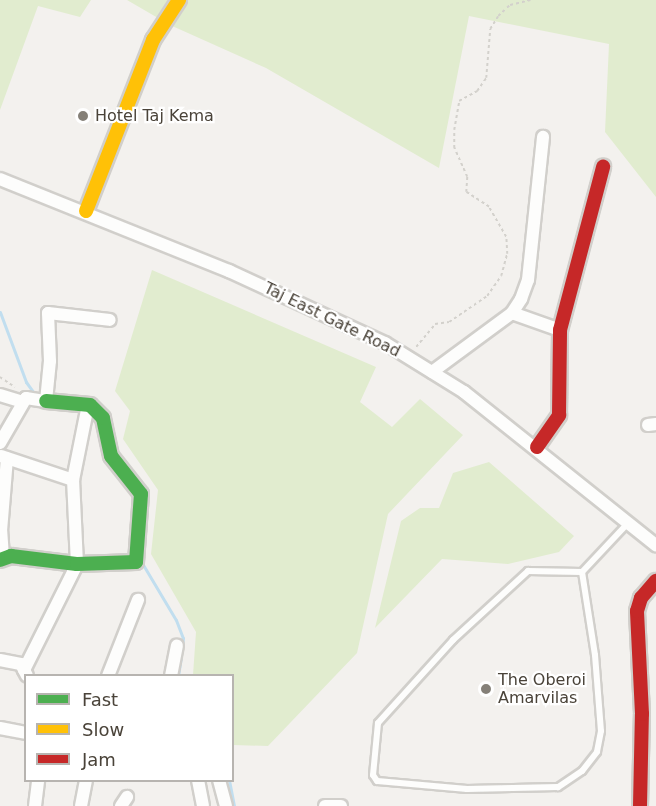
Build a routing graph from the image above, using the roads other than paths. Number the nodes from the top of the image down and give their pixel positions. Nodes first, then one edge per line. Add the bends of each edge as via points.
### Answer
1 (179, 0) edge
2 (543, 137) dead end
3 (603, 167) dead end
4 (0, 179) edge
5 (86, 211) junction
6 (512, 313) junction
7 (111, 320) dead end
8 (560, 330) junction
9 (432, 372) junction
10 (0, 395) edge
11 (46, 401) junction
12 (23, 402) junction
13 (88, 405) junction
14 (0, 443) edge
15 (537, 447) junction
16 (4, 457) edge
17 (73, 480) junction
18 (1, 515) edge
19 (629, 523) junction
20 (656, 545) edge
21 (2, 559) edge
22 (77, 564) junction
23 (582, 572) junction
24 (656, 581) edge
25 (138, 600) dead end
26 (177, 646) dead end
27 (0, 660) edge
28 (26, 673) edge
29 (108, 674) edge
30 (171, 674) edge
31 (0, 728) edge
32 (24, 733) edge
33 (38, 782) edge
34 (86, 782) edge
35 (198, 782) edge
36 (220, 782) edge
37 (35, 806) edge
38 (81, 806) edge
39 (203, 806) edge
40 (226, 806) edge
41 (325, 806) edge
42 (341, 806) edge
43 (640, 806) edge

1 - 5 street via 153,40
2 - 6 street via 528,280
3 - 8 street
4 - 5 street, Taj East Gate Road
5 - 9 street, Taj East Gate Road via 336,319
6 - 8 street
6 - 9 street
7 - 11 street via 48,313
8 - 15 street via 559,414
9 - 15 street, Taj East Gate Road
10 - 12 street
11 - 12 street via 28,397
11 - 13 street
12 - 14 street
13 - 17 street
13 - 22 street via 104,418 111,456 139,487 142,502 136,562
15 - 19 street, Taj East Gate Road
16 - 17 street
16 - 18 street
17 - 22 street
18 - 21 street
19 - 20 street, Taj East Gate Road
19 - 23 lane
21 - 22 street
22 - 28 street
23 - 23 lane via 528,571 453,640 378,723 373,775 377,781 467,789 558,787 582,771 597,752 601,730
24 - 43 street via 641,598 637,611 642,714
25 - 29 street
26 - 30 street
27 - 28 street via 16,662
31 - 32 street
33 - 37 street
34 - 38 street
35 - 39 street
36 - 40 street
41 - 42 street

